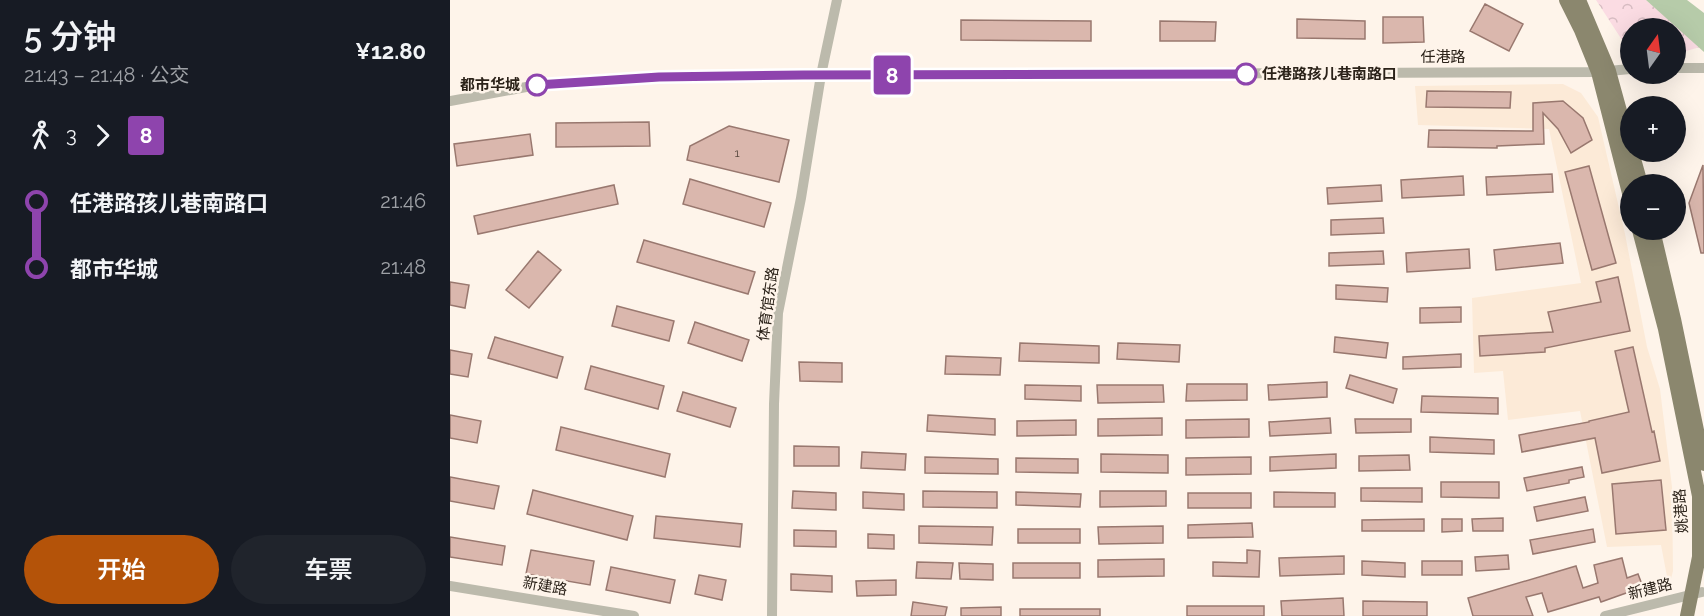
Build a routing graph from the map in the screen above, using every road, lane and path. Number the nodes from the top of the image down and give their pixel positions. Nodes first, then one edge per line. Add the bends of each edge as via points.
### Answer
1 (837, 0) edge
2 (1566, 0) edge
3 (1579, 0) edge
4 (1686, 68) edge
5 (1704, 68) edge
6 (1620, 70) edge
7 (1604, 72) junction
8 (821, 75) junction
9 (450, 101) edge
10 (1620, 118) edge
11 (1625, 174) edge
12 (1642, 240) edge
13 (1655, 240) edge
14 (1703, 456) edge
15 (1702, 496) edge
16 (1702, 511) edge
17 (450, 586) edge
18 (1699, 588) edge
19 (634, 616) edge
20 (772, 616) edge
21 (1605, 616) edge
22 (1687, 616) edge
23 (1696, 616) edge

1 - 8 street, 体育馆东路
2 - 7 main road
3 - 7 main road
4 - 5 street
6 - 7 street, 任港路
7 - 8 street, 任港路
7 - 10 main road
7 - 11 main road
8 - 9 street, 任港路 via 659,77 537,85
8 - 20 street, 体育馆东路 via 778,313
12 - 15 main road, 姚港路
13 - 14 main road
15 - 16 main road, 姚港路
16 - 18 main road, 姚港路
17 - 19 street, 新建路
18 - 21 street, 新建路
18 - 22 main road, 姚港路
18 - 23 main road, 姚港路

